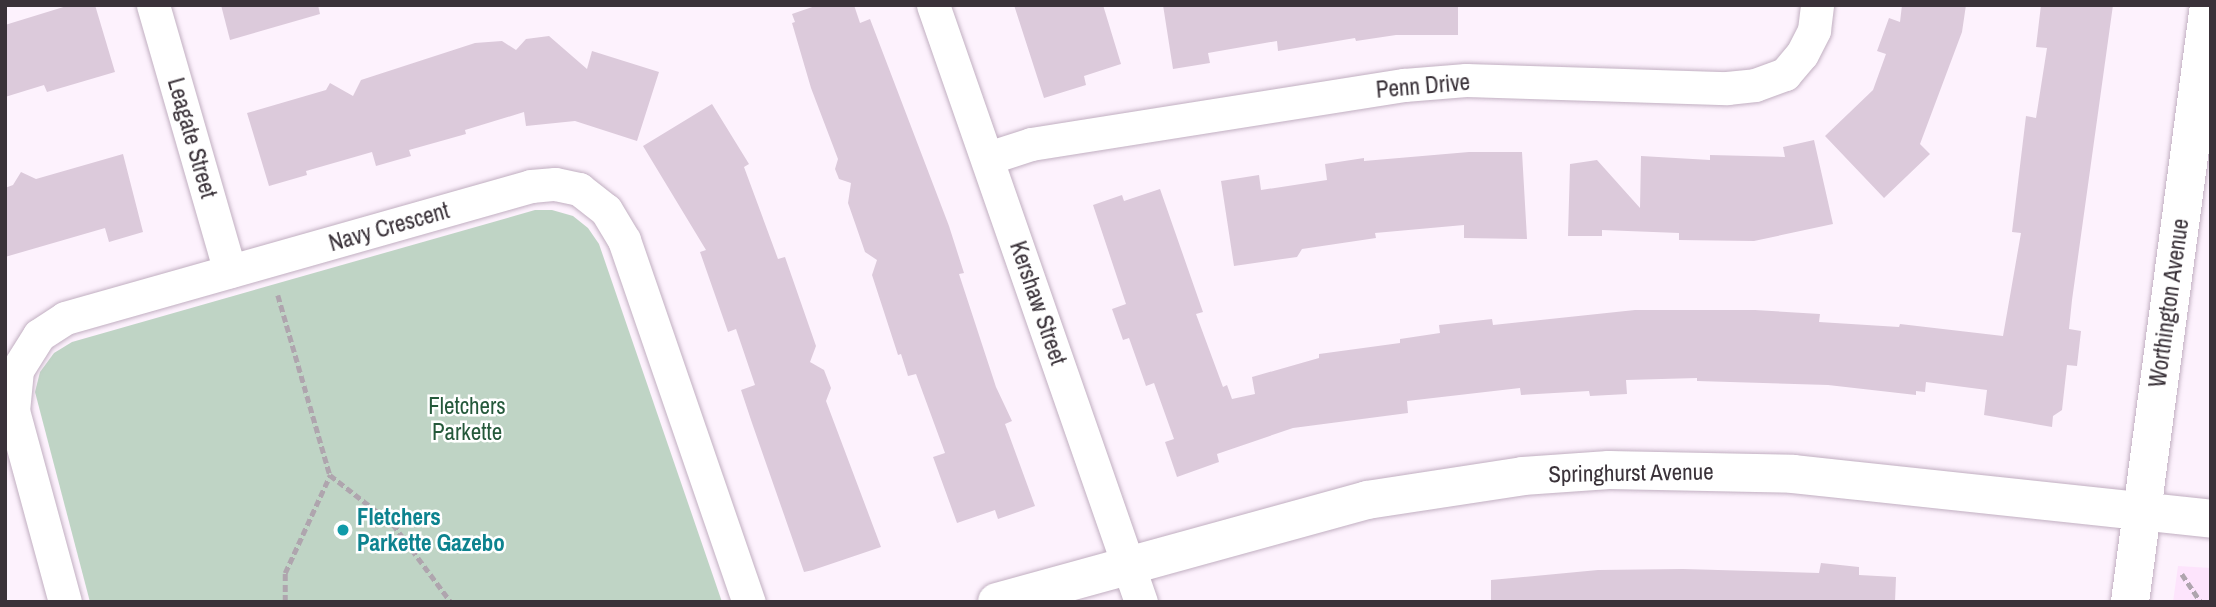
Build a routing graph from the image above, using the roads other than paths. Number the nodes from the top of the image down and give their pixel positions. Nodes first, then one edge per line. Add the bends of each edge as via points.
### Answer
1 (153, 5) edge
2 (933, 5) edge
3 (1817, 5) edge
4 (2209, 5) edge
5 (988, 158) junction
6 (230, 271) junction
7 (17, 476) edge
8 (2142, 511) junction
9 (2211, 519) edge
10 (1129, 564) junction
11 (65, 602) edge
12 (749, 602) edge
13 (997, 602) edge
14 (1141, 602) edge
15 (2130, 602) edge

1 - 6 street, Leagate Street
2 - 5 street, Kershaw Street
3 - 5 street, Penn Drive via 1814,30 1802,54 1785,74 1755,85 1699,88 1466,80 1404,85 1031,144
4 - 8 street, Worthington Avenue
5 - 10 street, Kershaw Street
6 - 7 street, Navy Crescent via 65,318 39,335 23,357 13,384
6 - 12 street, Navy Crescent via 531,186 579,189 606,210 624,240
7 - 11 street, Navy Crescent
8 - 9 street, Springhurst Avenue
8 - 10 street, Springhurst Avenue via 1793,474 1609,470 1523,476 1367,500
8 - 15 street, Worthington Avenue
10 - 13 street, Springhurst Avenue
10 - 14 street, Kershaw Street

